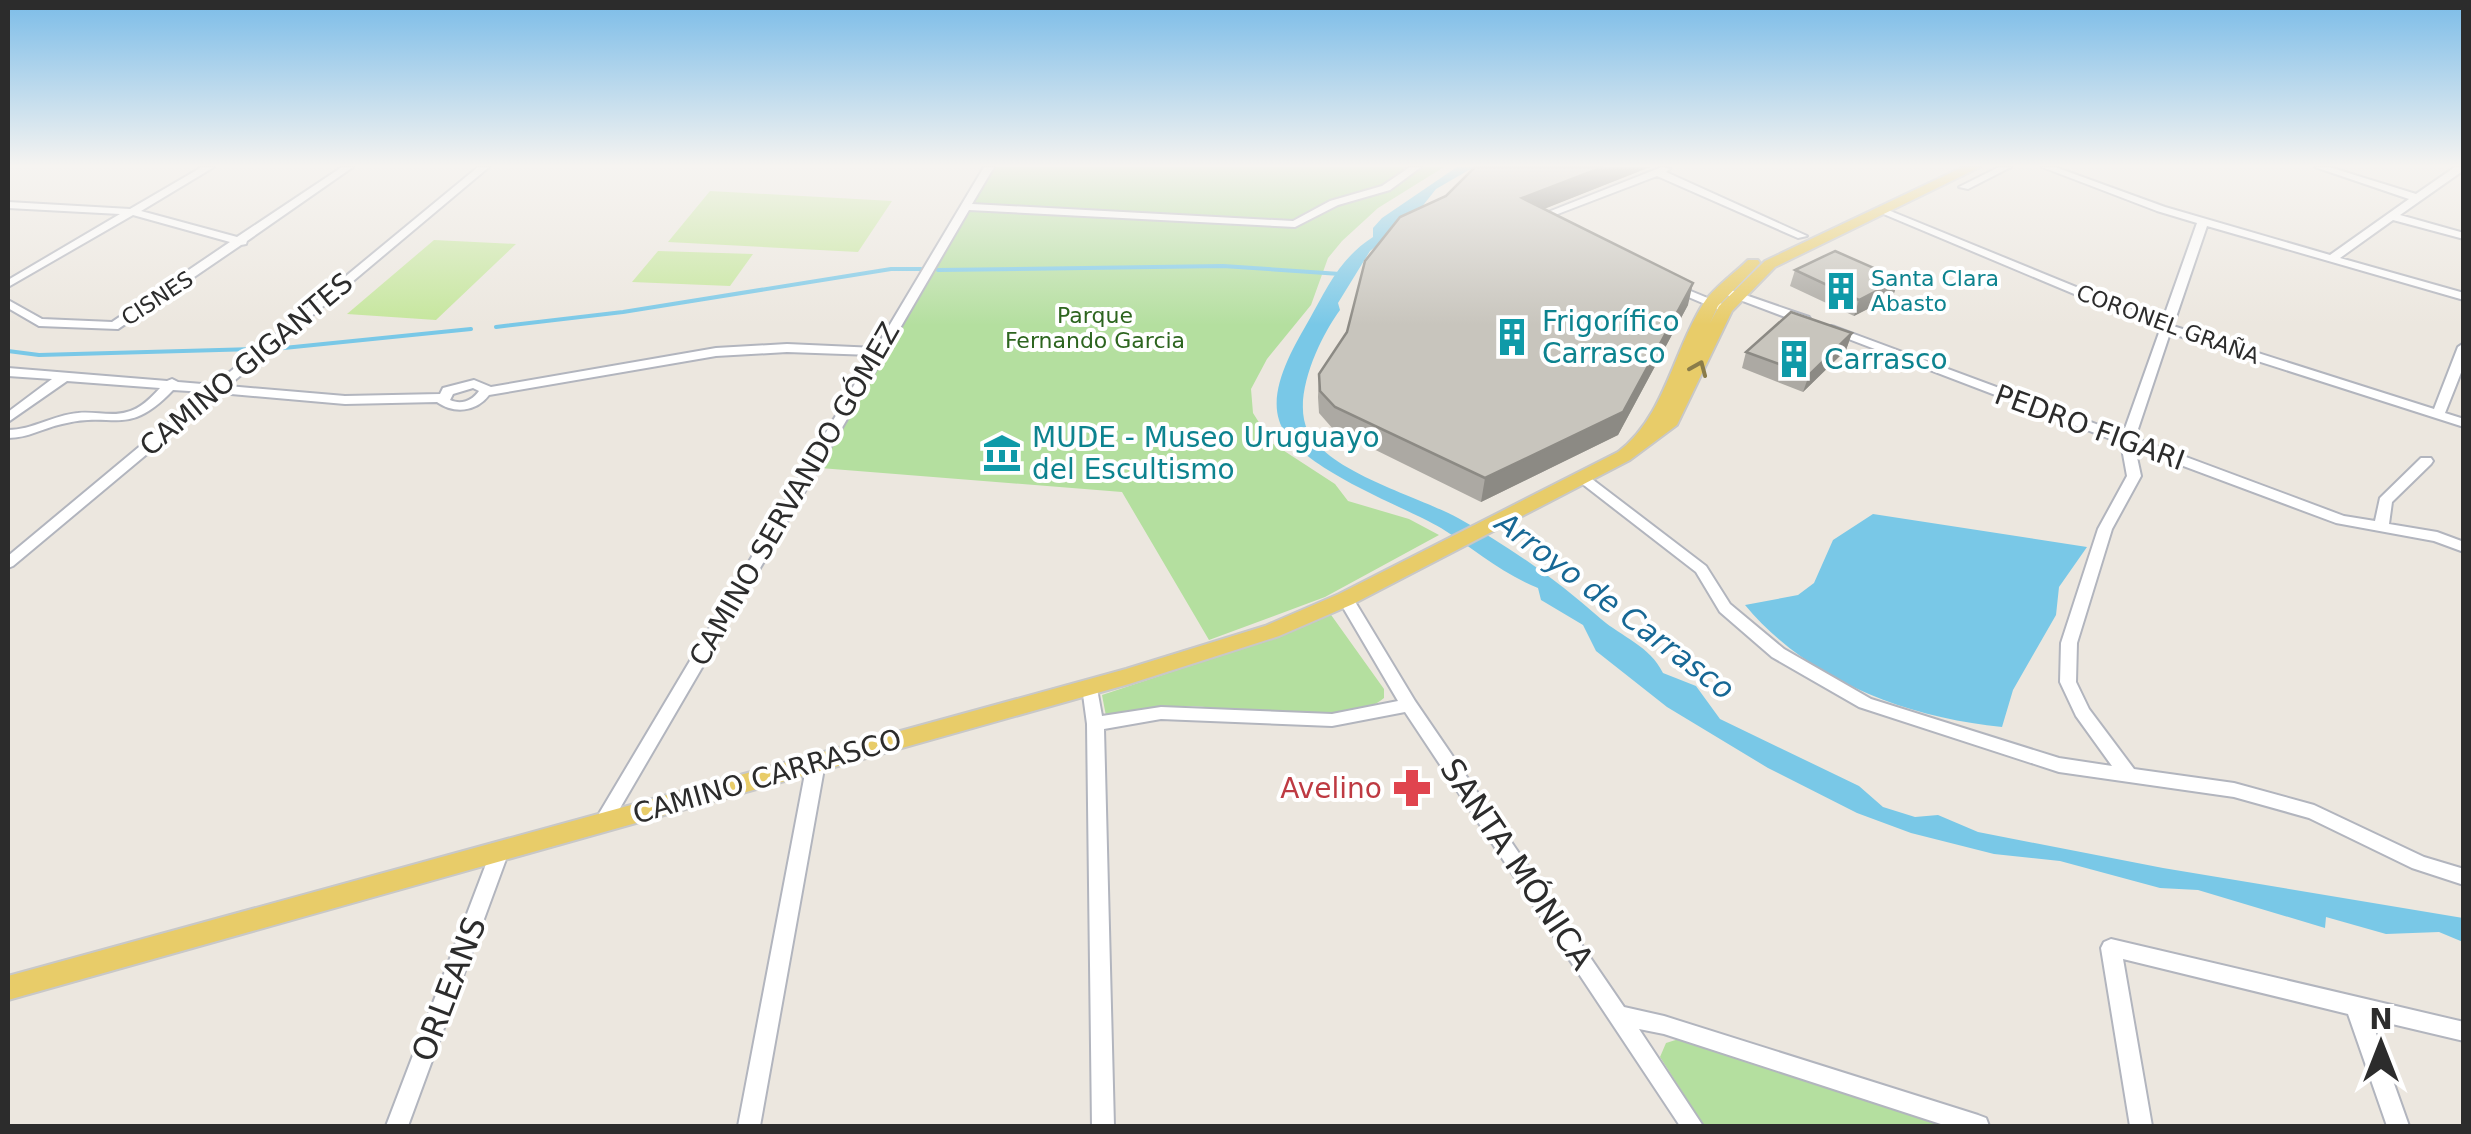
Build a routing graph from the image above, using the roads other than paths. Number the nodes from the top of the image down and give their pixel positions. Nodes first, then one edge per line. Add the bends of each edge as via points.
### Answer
1 (118, 220) edge
2 (161, 220) edge
3 (273, 220) edge
4 (420, 220) edge
5 (956, 220) edge
6 (1216, 220) edge
7 (1303, 220) edge
8 (1542, 220) edge
9 (1766, 220) edge
10 (1837, 220) edge
11 (1859, 220) edge
12 (1903, 220) edge
13 (2197, 220) edge
14 (2386, 220) edge
15 (2405, 220) edge
16 (2203, 222) junction
17 (1554, 226) edge
18 (1802, 236) junction
19 (2464, 236) edge
20 (242, 242) junction
21 (2331, 260) junction
22 (1659, 280) edge
23 (8, 284) edge
24 (1729, 292) junction
25 (2464, 297) edge
26 (8, 303) edge
27 (1718, 306) junction
28 (2166, 328) junction
29 (2464, 347) edge
30 (877, 352) junction
31 (8, 372) edge
32 (66, 376) junction
33 (172, 383) junction
34 (218, 386) junction
35 (2438, 415) junction
36 (8, 418) edge
37 (2464, 423) edge
38 (8, 434) edge
39 (2128, 440) junction
40 (2426, 461) dead end
41 (1583, 479) junction
42 (2382, 525) junction
43 (2464, 548) edge
44 (8, 563) edge
45 (1346, 599) junction
46 (1090, 686) junction
47 (1408, 705) junction
48 (1095, 724) junction
49 (816, 763) junction
50 (2129, 775) junction
51 (603, 822) junction
52 (500, 851) junction
53 (2464, 878) edge
54 (8, 988) edge
55 (2356, 1007) junction
56 (1621, 1016) junction
57 (2464, 1032) edge
58 (396, 1126) edge
59 (750, 1126) edge
60 (1104, 1126) edge
61 (1692, 1126) edge
62 (1978, 1126) edge
63 (2141, 1126) edge
64 (2398, 1126) edge

1 - 23 street
2 - 20 street
3 - 20 street, CISNES
4 - 34 street, CAMINO GIGANTES
5 - 30 street, CAMINO SERVANDO GÓMEZ
6 - 7 street
8 - 17 street
9 - 18 street
10 - 18 main road
11 - 24 main road
12 - 28 street, CORONEL GRAÑA
13 - 16 street
14 - 21 street
15 - 19 street
16 - 21 street
16 - 28 street
18 - 24 main road via 1758,259
20 - 26 street, CISNES via 114,326 39,322
21 - 25 street
22 - 27 street
24 - 27 main road, CAMINO CARRASCO
24 - 39 street, PEDRO FIGARI
27 - 41 main road, CAMINO CARRASCO via 1683,404 1656,437
28 - 35 street, CORONEL GRAÑA
28 - 39 street
29 - 35 street
30 - 34 street via 716,352 486,392 462,406 442,398 345,400
30 - 51 street, CAMINO SERVANDO GÓMEZ
31 - 32 street
32 - 33 street
32 - 36 street
33 - 34 street
33 - 38 street via 137,416 68,418
34 - 44 street, CAMINO GIGANTES
35 - 37 street, CORONEL GRAÑA
39 - 42 street, PEDRO FIGARI via 2342,520
39 - 50 street via 2134,476 2105,529 2069,643 2068,682
40 - 42 street via 2385,501
41 - 45 main road, CAMINO CARRASCO
41 - 50 street via 1701,569 1725,608 1778,653 1865,703 2042,760
42 - 43 street, PEDRO FIGARI
45 - 46 main road, CAMINO CARRASCO via 1272,631
45 - 47 street, SANTA MÓNICA
46 - 48 street
46 - 49 main road, CAMINO CARRASCO
47 - 48 street via 1332,720 1161,713
47 - 56 street, SANTA MÓNICA
48 - 60 street
49 - 51 main road, CAMINO CARRASCO
49 - 59 street
50 - 53 street via 2234,790 2314,812
51 - 52 main road, CAMINO CARRASCO
52 - 54 main road, CAMINO CARRASCO
52 - 58 street, ORLEANS
55 - 57 street
55 - 63 street via 2112,948
55 - 64 street
56 - 61 street, SANTA MÓNICA
56 - 62 street

